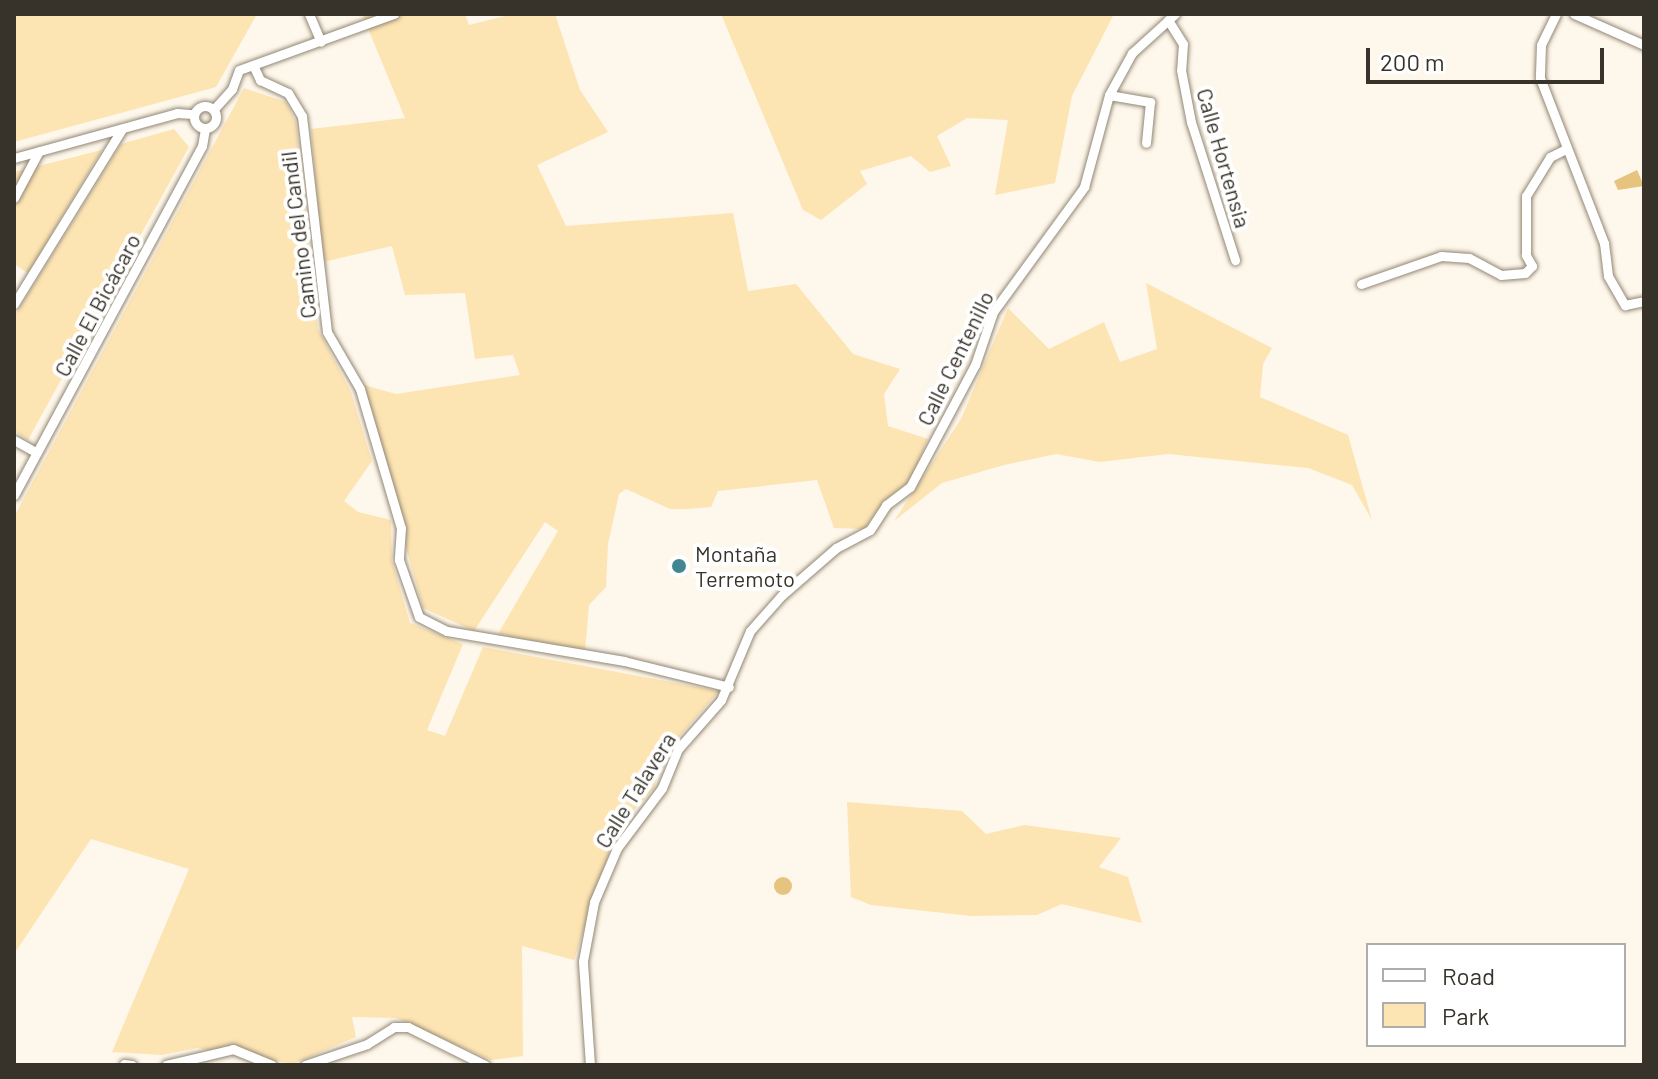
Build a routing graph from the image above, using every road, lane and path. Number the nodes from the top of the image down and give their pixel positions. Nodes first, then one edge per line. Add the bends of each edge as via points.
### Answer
1 (309, 14) edge
2 (394, 14) edge
3 (1556, 14) edge
4 (1574, 14) edge
5 (1172, 17) edge
6 (321, 42) junction
7 (1644, 45) edge
8 (253, 65) junction
9 (1109, 95) junction
10 (214, 109) junction
11 (193, 114) junction
12 (122, 129) junction
13 (205, 129) junction
14 (1146, 143) dead end
15 (1564, 150) junction
16 (39, 151) junction
17 (14, 158) edge
18 (14, 198) edge
19 (1235, 260) dead end
20 (1361, 284) dead end
21 (1644, 301) edge
22 (14, 304) edge
23 (14, 440) edge
24 (37, 453) junction
25 (14, 495) edge
26 (729, 687) junction
27 (124, 1064) edge
28 (132, 1065) edge
29 (166, 1065) edge
30 (272, 1065) edge
31 (305, 1065) edge
32 (485, 1065) edge
33 (578, 1065) edge
34 (590, 1065) edge

1 - 6 street
2 - 6 street
3 - 15 street via 1541,45 1538,69
4 - 7 street
5 - 9 street, Calle Centenillo via 1132,53
5 - 19 street, Calle Hortensia via 1183,44 1181,70 1191,122
6 - 8 street
8 - 10 street via 239,70 232,89
8 - 26 street, Camino del Candil via 260,80 288,93 302,116 327,332 360,389 401,528 399,560 419,617 447,631 624,661
9 - 14 street via 1150,102
9 - 26 street, Calle Centenillo via 1084,187 993,312 975,365 910,487 886,505 870,530 836,548 782,595 743,642
10 - 11 street via 201,106
10 - 13 street, Calle El Bicácaro via 216,120
11 - 12 street via 177,113
11 - 13 street
12 - 16 street
12 - 22 street
13 - 24 street, Calle El Bicácaro via 202,146
15 - 20 street via 1550,157 1526,196 1526,255 1532,266 1525,273 1501,275 1469,258 1441,256
15 - 21 street via 1604,243 1608,276 1622,303 1629,307
16 - 17 street
16 - 18 street
23 - 24 street
24 - 25 street, Calle El Bicácaro
26 - 34 street, Calle Talavera via 678,749 662,788 617,848 594,902 583,961
27 - 28 street
29 - 30 street via 233,1049
31 - 32 street via 367,1044 394,1027 408,1027
33 - 34 street

